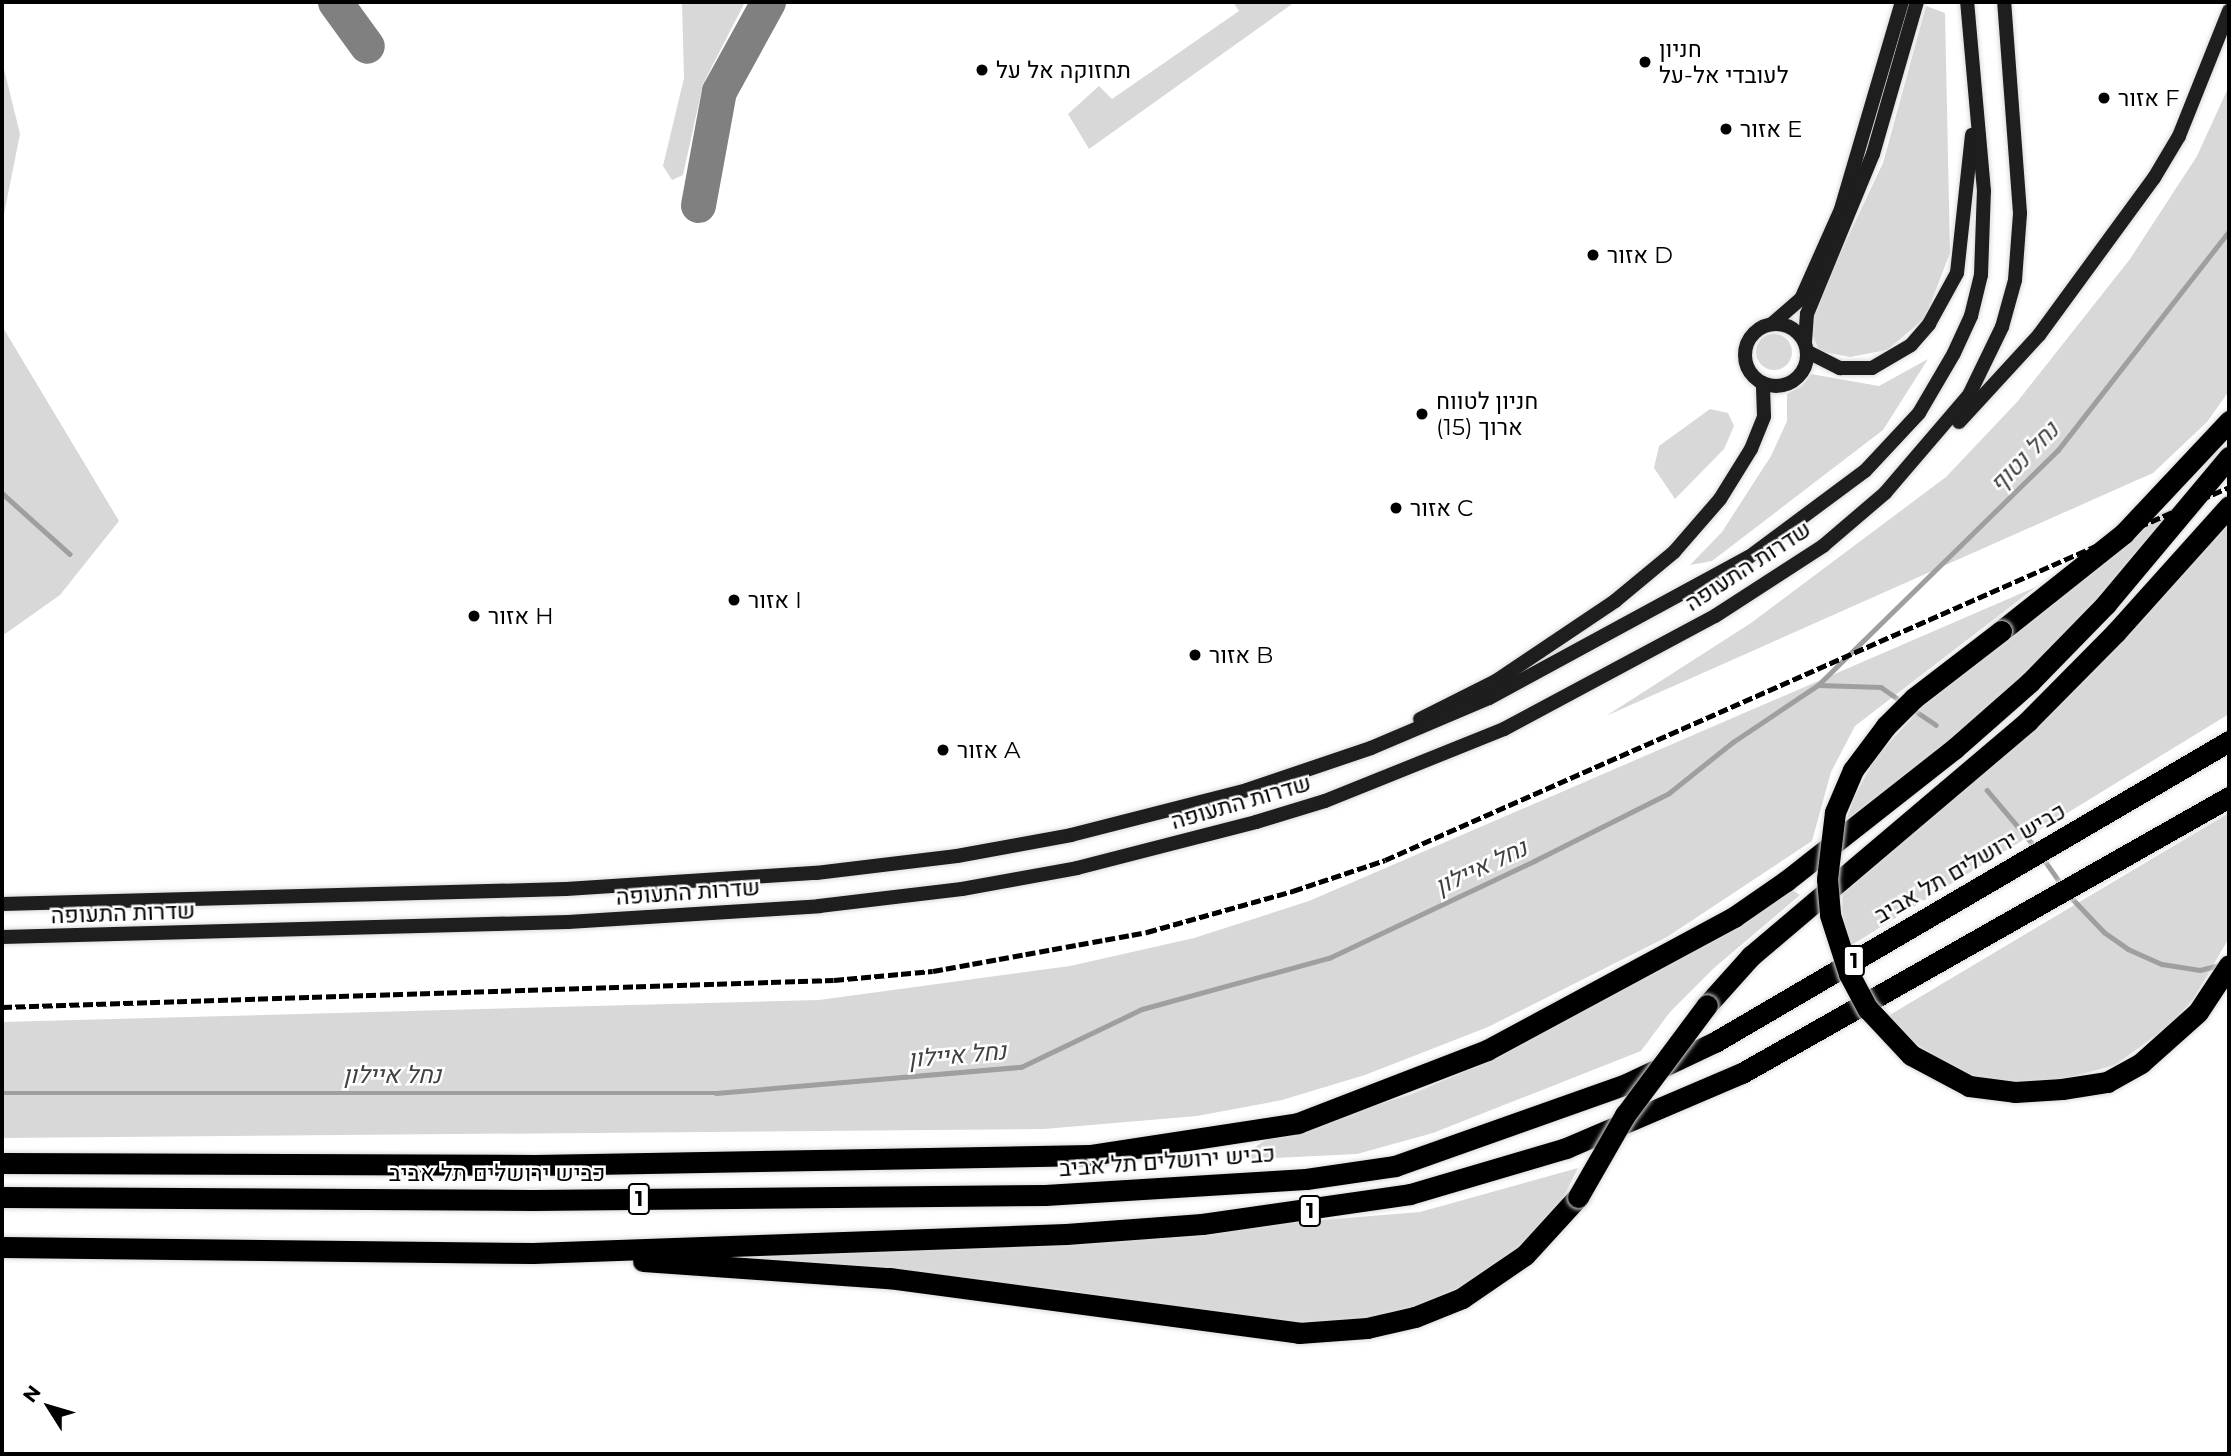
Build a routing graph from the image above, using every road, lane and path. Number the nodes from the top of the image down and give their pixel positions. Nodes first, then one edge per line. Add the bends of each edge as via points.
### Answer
1 (1902, 2) edge
2 (1917, 2) edge
3 (1967, 2) edge
4 (2004, 2) edge
5 (2229, 11) edge
6 (1975, 95) junction
7 (1773, 323) junction
8 (1806, 347) junction
9 (1763, 383) junction
10 (2229, 421) edge
11 (2229, 457) edge
12 (1885, 493) junction
13 (2229, 506) edge
14 (2229, 741) edge
15 (1355, 754) junction
16 (2229, 797) edge
17 (2, 904) edge
18 (2, 937) edge
19 (2229, 965) edge
20 (2, 1163) edge
21 (2, 1197) edge
22 (2, 1247) edge
23 (533, 1252) junction

1 - 7 main road via 1840,209 1801,299
2 - 8 main road via 1873,154 1807,314
3 - 6 main road, שדרות התעופה
4 - 12 main road, שדרות התעופה via 2020,213 2015,280 2002,327 1969,396
5 - 12 main road via 2179,136 2132,210 2039,335 1923,461
6 - 8 main road via 1957,273 1929,324 1911,345 1872,368 1840,368
6 - 15 main road, שדרות התעופה via 1984,244 1971,316 1941,379 1881,455 1804,519 1699,587 1489,698
7 - 8 main road via 1792,328
7 - 9 main road via 1757,330 1746,345 1749,371
8 - 9 main road via 1797,378 1780,386
9 - 15 main road via 1764,416 1751,449 1720,499 1674,552 1615,601 1496,681
10 - 19 highway, bridge via 2124,533 1914,698 1886,726 1853,770 1835,812 1827,879 1830,915 1849,974 1868,1009 1911,1055 1969,1086 2015,1091 2107,1082 2141,1063 2198,1012
11 - 20 highway via 2106,604 2030,682 1824,854 1734,917 1546,1020 1420,1079 1311,1118 1259,1131 1090,1155 535,1165
12 - 18 main road, שדרות התעופה via 1824,546 1767,586 1504,729 1325,801 1160,849 962,889 819,906 465,926
13 - 23 highway, bridge via 2116,632 2028,721 1751,956 1707,1005 1625,1115 1578,1197 1525,1255 1462,1298 1415,1317 1367,1328 1299,1333 889,1278
14 - 21 highway, כביש ירושלים תל אביב / 1 via 1715,1042 1626,1084 1395,1166 1306,1179 1045,1195 533,1200
15 - 17 main road, שדרות התעופה via 1235,793 1084,832 957,856 816,873 515,891
16 - 23 highway, 1 via 1807,1040 1730,1079 1566,1148 1410,1194 1202,1224 1066,1234
22 - 23 highway, 1

